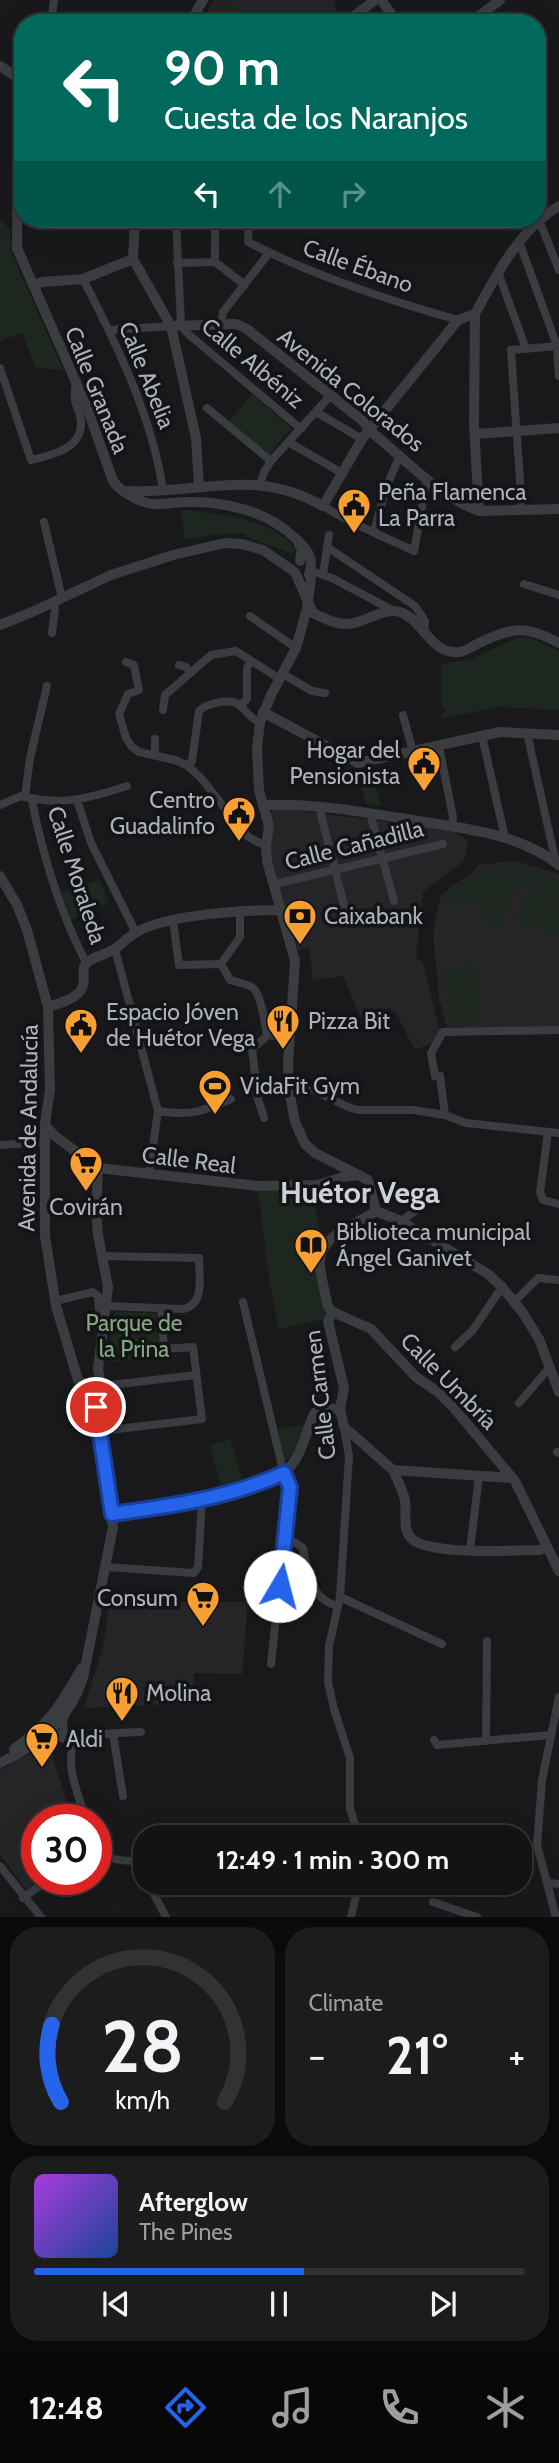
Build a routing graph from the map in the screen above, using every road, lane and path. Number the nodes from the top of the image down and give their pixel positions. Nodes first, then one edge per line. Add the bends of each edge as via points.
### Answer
1 (375, 0) edge
2 (500, 0) edge
3 (357, 14) edge
4 (482, 14) edge
5 (17, 228) edge
6 (135, 228) edge
7 (176, 228) edge
8 (215, 228) edge
9 (249, 228) edge
10 (531, 228) edge
11 (545, 228) edge
12 (520, 244) junction
13 (269, 253) junction
14 (134, 260) junction
15 (215, 262) junction
16 (177, 263) junction
17 (559, 270) edge
18 (498, 272) junction
19 (83, 279) junction
20 (35, 285) junction
21 (245, 285) junction
22 (475, 313) junction
23 (458, 320) junction
24 (221, 325) junction
25 (176, 326) junction
26 (110, 330) junction
27 (558, 346) edge
28 (526, 349) junction
29 (0, 368) edge
30 (559, 376) edge
31 (76, 383) junction
32 (331, 395) junction
33 (207, 408) dead end
34 (316, 412) junction
35 (559, 428) edge
36 (301, 429) junction
37 (369, 430) junction
38 (517, 431) junction
39 (475, 434) junction
40 (362, 439) junction
41 (288, 442) junction
42 (400, 455) junction
43 (271, 461) junction
44 (342, 473) junction
45 (427, 478) junction
46 (260, 485) junction
47 (199, 486) junction
48 (163, 490) junction
49 (124, 491) junction
50 (323, 506) junction
51 (559, 509) edge
52 (522, 510) junction
53 (479, 511) junction
54 (44, 522) dead end
55 (374, 532) junction
56 (329, 535) dead end
57 (298, 541) junction
58 (327, 548) junction
59 (297, 568) junction
60 (310, 570) junction
61 (323, 573) junction
62 (524, 584) dead end
63 (559, 596) edge
64 (57, 600) junction
65 (308, 604) junction
66 (394, 611) junction
67 (250, 616) dead end
68 (0, 625) edge
69 (52, 633) dead end
70 (424, 633) junction
71 (559, 642) edge
72 (296, 648) junction
73 (250, 662) junction
74 (125, 663) dead end
75 (179, 665) dead end
76 (191, 673) junction
77 (281, 677) junction
78 (47, 686) dead end
79 (326, 693) dead end
80 (240, 706) junction
81 (163, 710) dead end
82 (403, 715) dead end
83 (262, 717) junction
84 (527, 733) junction
85 (559, 735) edge
86 (482, 736) junction
87 (155, 738) dead end
88 (439, 746) junction
89 (413, 752) junction
90 (155, 755) junction
91 (188, 766) junction
92 (127, 786) dead end
93 (29, 799) junction
94 (77, 800) junction
95 (0, 805) edge
96 (263, 805) junction
97 (319, 807) junction
98 (370, 813) junction
99 (452, 827) junction
100 (505, 838) junction
101 (443, 844) dead end
102 (266, 846) junction
103 (383, 857) junction
104 (557, 864) edge
105 (335, 869) junction
106 (0, 876) edge
107 (275, 884) junction
108 (394, 901) dead end
109 (240, 910) junction
110 (282, 910) junction
111 (173, 921) junction
112 (348, 921) dead end
113 (136, 933) junction
114 (114, 949) junction
115 (86, 962) junction
116 (221, 964) junction
117 (48, 1007) junction
118 (559, 1030) edge
119 (289, 1090) junction
120 (231, 1099) dead end
121 (158, 1111) junction
122 (445, 1115) junction
123 (264, 1118) dead end
124 (45, 1125) junction
125 (548, 1132) junction
126 (559, 1133) edge
127 (45, 1142) junction
128 (0, 1145) edge
129 (98, 1168) junction
130 (343, 1172) junction
131 (149, 1174) junction
132 (559, 1204) edge
133 (418, 1209) dead end
134 (376, 1211) junction
135 (401, 1222) junction
136 (103, 1256) junction
137 (559, 1280) edge
138 (502, 1287) junction
139 (55, 1301) junction
140 (243, 1302) dead end
141 (514, 1302) junction
142 (161, 1308) junction
143 (104, 1310) junction
144 (333, 1312) junction
145 (455, 1347) dead end
146 (549, 1368) junction
147 (196, 1375) junction
148 (83, 1383) junction
149 (100, 1383) junction
150 (559, 1392) edge
151 (94, 1398) junction
152 (519, 1403) dead end
153 (340, 1409) junction
154 (344, 1427) junction
155 (100, 1431) junction
156 (393, 1470) junction
157 (284, 1473) junction
158 (480, 1476) junction
159 (512, 1478) junction
160 (202, 1501) junction
161 (112, 1514) junction
162 (286, 1541) junction
163 (546, 1547) junction
164 (470, 1550) junction
165 (106, 1567) junction
166 (559, 1571) edge
167 (340, 1597) junction
168 (338, 1606) junction
169 (486, 1641) dead end
170 (442, 1644) dead end
171 (84, 1664) junction
172 (271, 1664) dead end
173 (67, 1697) junction
174 (559, 1698) edge
175 (67, 1711) junction
176 (53, 1728) junction
177 (141, 1732) dead end
178 (113, 1734) junction
179 (551, 1735) junction
180 (64, 1737) junction
181 (36, 1739) junction
182 (434, 1740) dead end
183 (485, 1741) junction
184 (74, 1745) junction
185 (0, 1761) edge
186 (123, 1796) dead end
187 (81, 1804) edge
188 (355, 1825) edge
189 (112, 1857) edge
190 (133, 1859) edge
191 (0, 1866) edge
192 (548, 1883) junction
193 (559, 1884) edge
194 (27, 1895) edge
195 (154, 1895) edge
196 (356, 1895) edge
197 (23, 1898) junction
198 (433, 1902) dead end
199 (41, 1917) edge
200 (166, 1917) edge
201 (351, 1917) edge
202 (477, 1917) edge
203 (556, 1917) edge

1 - 3 street
2 - 4 street
5 - 20 street, Calle Granada via 17,247
6 - 14 street
7 - 16 street
8 - 15 street
9 - 13 street, Calle Ébano via 248,242
10 - 12 street
11 - 17 street
12 - 18 street
12 - 27 street
13 - 21 street
13 - 23 street, Calle Ébano via 298,267
14 - 19 street
14 - 25 street
15 - 16 street
15 - 21 street
16 - 25 street
18 - 22 street
18 - 28 street
19 - 20 street
19 - 26 street, Calle Abelia
20 - 31 street, Calle Granada
21 - 24 street via 223,312
22 - 23 street
22 - 39 street
23 - 37 street
24 - 25 street, Avenida Colorados
24 - 32 street, Avenida Colorados via 247,329
25 - 26 street, Avenida Colorados
25 - 36 street, Calle Albéniz
25 - 47 street via 196,438
26 - 48 street, Calle Abelia via 158,456
27 - 28 street
27 - 30 street
28 - 38 street via 511,350
29 - 31 street via 31,460 51,456 79,436
31 - 49 street, Calle Granada via 113,481
32 - 34 street
32 - 37 street, Avenida Colorados
33 - 43 street
34 - 36 street
34 - 40 street
35 - 38 street
36 - 41 street
37 - 40 street
37 - 42 street, Avenida Colorados
38 - 39 street
38 - 52 street
39 - 53 street
40 - 44 street
41 - 43 street
41 - 44 street
42 - 45 street, Avenida Colorados
42 - 55 street
43 - 46 street
44 - 50 street
45 - 53 street, Avenida Colorados
45 - 55 street via 414,551
46 - 47 street
46 - 50 street
47 - 48 street
48 - 49 street
49 - 57 street via 154,504 187,501 232,506 268,517
50 - 55 street
51 - 52 street
52 - 53 street
54 - 64 street
56 - 58 street
57 - 59 street via 302,550
57 - 60 street via 311,557
58 - 61 street
58 - 70 street via 415,606 425,621
59 - 60 street via 307,562
59 - 60 street via 301,577
59 - 64 street via 263,550 225,543 111,575
59 - 65 street
60 - 61 street
60 - 65 street
61 - 66 street
62 - 63 street
64 - 68 street
64 - 69 street
65 - 66 street via 313,613 348,624
65 - 72 street
66 - 70 street via 415,620
67 - 72 street
70 - 71 street via 435,645 461,652 505,631 524,628
72 - 77 street
73 - 76 street via 236,651 211,655
73 - 77 street
73 - 80 street via 247,699
74 - 90 street via 134,665 139,690 128,694 119,714 126,738 139,752
75 - 76 street
76 - 81 street via 165,695
77 - 79 street
77 - 83 street
78 - 93 street, Calle Moraleda via 30,758
80 - 83 street via 250,718
80 - 91 street via 230,701 199,711
82 - 89 street
83 - 89 street via 358,763
83 - 96 street via 257,749
84 - 85 street
84 - 86 street
84 - 104 street
86 - 88 street
86 - 100 street
87 - 90 street
88 - 89 street
88 - 99 street
90 - 91 street
91 - 102 street via 248,837
92 - 94 street
93 - 94 street
93 - 95 street via 20,796
93 - 115 street, Calle Moraleda via 75,942
94 - 113 street via 92,843
96 - 97 street
96 - 102 street via 269,826
97 - 98 street
97 - 105 street
98 - 99 street
98 - 103 street
99 - 100 street
100 - 104 street
101 - 103 street, Calle Cañadilla
102 - 107 street
103 - 105 street, Calle Cañadilla
103 - 108 street
105 - 107 street, Calle Cañadilla
105 - 112 street
106 - 117 street, Avenida de Andalucía via 27,930
107 - 110 street
109 - 110 street
109 - 111 street
109 - 116 street via 240,937
110 - 119 street via 295,961 286,1036
111 - 113 street
111 - 116 street via 179,965
113 - 114 street
114 - 115 street
114 - 121 street
115 - 117 street via 81,990
116 - 123 street via 230,980 257,992 269,1036 252,1049 253,1083
117 - 124 street, Avenida de Andalucía via 50,1090
118 - 122 street via 443,1032 431,1053 435,1076 440,1076
119 - 122 street via 309,1088 358,1110
119 - 130 street via 305,1144
120 - 121 street via 196,1113
121 - 131 street
122 - 125 street via 466,1123
124 - 127 street, Avenida de Andalucía
124 - 129 street, Calle Real
125 - 126 street
125 - 132 street via 540,1192 543,1200
127 - 128 street
127 - 139 street, Avenida de Andalucía via 45,1236
129 - 131 street, Calle Real
129 - 136 street via 96,1212
130 - 131 street, Calle Real via 318,1185 259,1186
130 - 134 street, Calle Real via 368,1180
133 - 135 street
134 - 135 street
134 - 144 street, Calle Carmen via 330,1238 321,1251 328,1307
135 - 138 street via 488,1273
136 - 142 street via 199,1258 198,1299 193,1306
136 - 143 street via 108,1287
137 - 141 street via 538,1279
138 - 141 street
138 - 145 street via 473,1331
139 - 143 street via 93,1292 98,1296 99,1312
139 - 148 street, Avenida de Andalucía via 78,1380
140 - 157 street
141 - 146 street via 539,1339
142 - 143 street
142 - 147 street via 164,1349 193,1347
143 - 149 street
144 - 153 street, Calle Carmen via 328,1321 344,1388
144 - 159 street, Calle Umbría via 371,1329 416,1377 453,1407
146 - 150 street
146 - 152 street
147 - 149 street
147 - 155 street via 202,1419
148 - 149 street via 92,1377
148 - 151 street via 86,1396
149 - 151 street via 99,1395
151 - 155 street
153 - 154 street, Calle Carmen
153 - 157 street via 318,1410 312,1415 301,1452
154 - 156 street
154 - 167 street, Calle Carmen via 349,1456
155 - 161 street
156 - 158 street
156 - 164 street via 405,1499 410,1538 424,1545
157 - 160 street
157 - 162 street via 290,1487
158 - 159 street
158 - 164 street
159 - 163 street, Calle Umbría
160 - 161 street
160 - 165 street via 194,1573
161 - 165 street
162 - 168 street via 303,1548 309,1581 327,1604
162 - 172 street
163 - 164 street
163 - 166 street, Calle Umbría
165 - 171 street
167 - 168 street, Calle Carmen
167 - 170 street
168 - 188 street, Calle Carmen via 329,1646 328,1682 350,1758 350,1808
169 - 183 street
171 - 173 street
171 - 175 street via 80,1689
173 - 176 street
173 - 181 street
174 - 179 street
175 - 176 street
175 - 180 street
176 - 180 street
176 - 181 street
177 - 178 street
178 - 184 street via 86,1737
178 - 186 street
179 - 183 street
179 - 192 street via 537,1845
180 - 181 street
180 - 184 street
181 - 185 street
182 - 183 street via 437,1745
184 - 187 street via 72,1775
189 - 190 street
191 - 197 street
192 - 193 street
192 - 203 street
194 - 197 street
195 - 200 street
196 - 201 street
197 - 199 street
198 - 202 street

